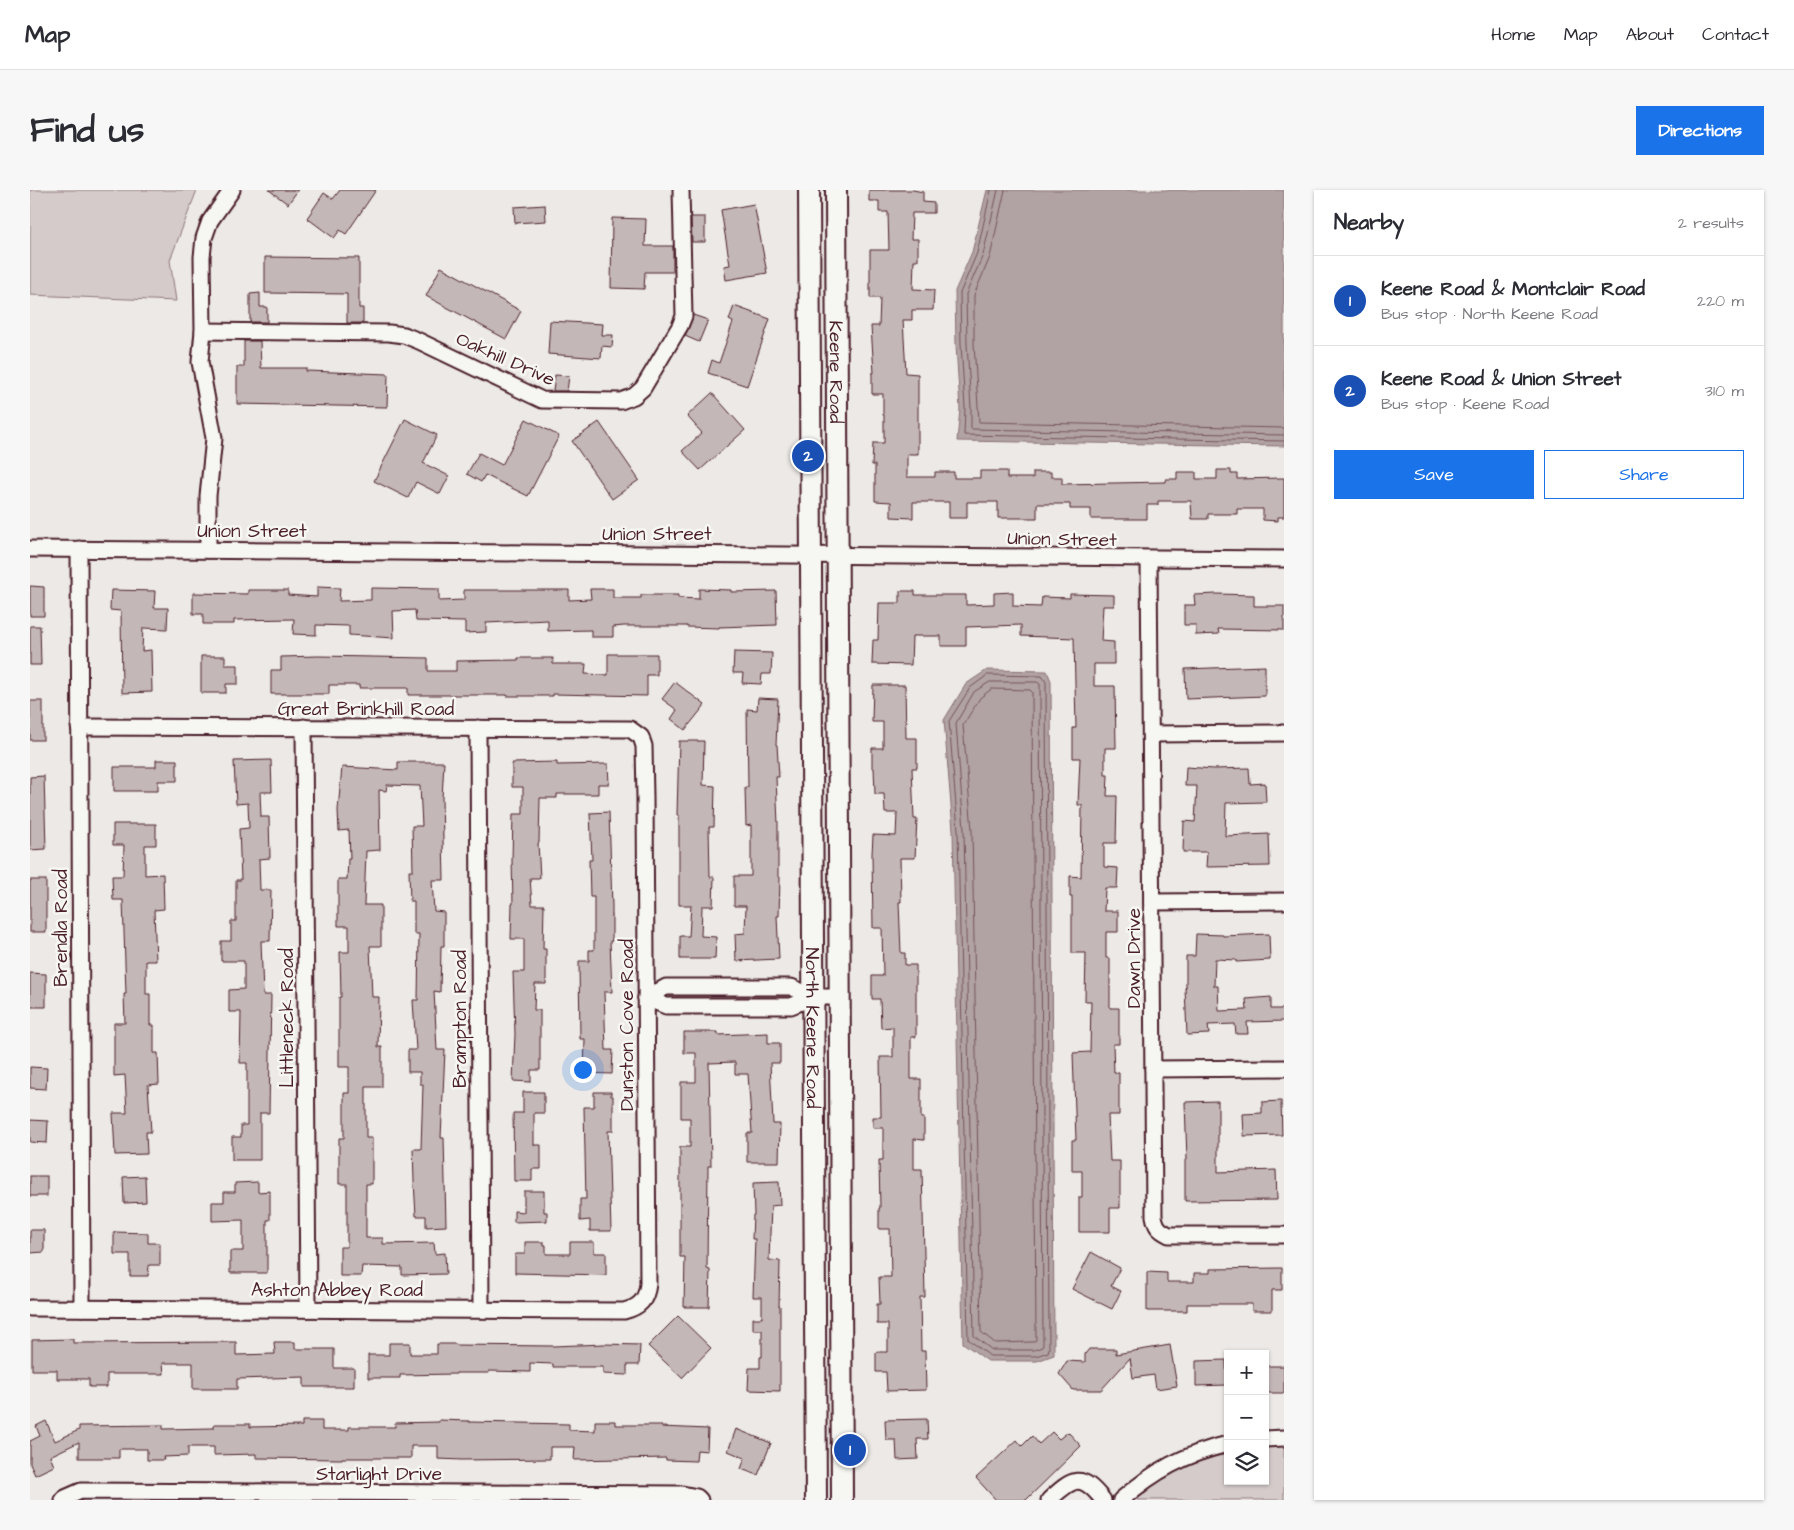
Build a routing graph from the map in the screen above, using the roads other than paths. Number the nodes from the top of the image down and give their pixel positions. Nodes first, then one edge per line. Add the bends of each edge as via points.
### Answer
1 (232, 190) edge
2 (681, 190) edge
3 (809, 190) edge
4 (836, 190) edge
5 (810, 310) junction
6 (202, 331) junction
7 (30, 549) edge
8 (80, 549) junction
9 (208, 550) junction
10 (811, 554) junction
11 (839, 555) junction
12 (1149, 559) junction
13 (1284, 559) edge
14 (79, 727) junction
15 (304, 727) junction
16 (478, 728) junction
17 (1284, 733) edge
18 (1150, 734) junction
19 (644, 746) joint
20 (839, 870) junction
21 (1284, 901) edge
22 (1152, 902) junction
23 (814, 997) junction
24 (839, 997) junction
25 (646, 998) junction
26 (1284, 1068) edge
27 (1153, 1069) junction
28 (1284, 1235) edge
29 (642, 1303) joint
30 (30, 1308) edge
31 (82, 1308) junction
32 (308, 1308) junction
33 (481, 1309) junction
34 (1284, 1438) edge
35 (1269, 1439) edge
36 (1224, 1445) edge
37 (698, 1499) edge
38 (63, 1500) edge
39 (816, 1500) edge
40 (842, 1500) edge
41 (1049, 1500) edge
42 (1103, 1500) edge
43 (1121, 1500) edge

1 - 6 street via 210,221 204,238
2 - 6 street, Oakhill Drive via 684,316 643,388 621,401 542,400 419,341 389,333
3 - 5 main road, Keene Road
4 - 11 main road, Keene Road
5 - 10 main road, Keene Road
5 - 11 main road via 821,376 823,524 830,544
6 - 9 street via 200,362 214,438 208,496
7 - 8 street, Union Street
8 - 9 street, Union Street
8 - 14 street, Brendla Road
9 - 10 street, Union Street
10 - 11 street, Union Street
10 - 20 main road via 826,576 827,587 827,808
10 - 23 main road, North Keene Road
11 - 12 street, Union Street
11 - 20 main road, North Keene Road
12 - 13 street, Union Street
12 - 18 street, Dawn Drive
14 - 15 street, Great Brinkhill Road
14 - 31 street, Brendla Road
15 - 16 street, Great Brinkhill Road
15 - 32 street, Littleneck Road
16 - 19 street, Great Brinkhill Road via 630,729 642,737
16 - 33 street, Brampton Road
17 - 18 street
18 - 22 street, Dawn Drive
19 - 25 street, Dunston Cove Road
20 - 24 main road, North Keene Road
21 - 22 street
22 - 27 street, Dawn Drive
23 - 24 street
23 - 25 street via 791,1006 666,1006
23 - 39 main road, North Keene Road
24 - 40 main road, North Keene Road
25 - 29 street, Dunston Cove Road via 648,1284
26 - 27 street
27 - 28 street, Dawn Drive via 1156,1226 1177,1236
29 - 33 street, Ashton Abbey Road via 624,1311
30 - 31 street, Ashton Abbey Road
31 - 32 street, Ashton Abbey Road
32 - 33 street, Ashton Abbey Road
34 - 35 street
36 - 43 street via 1194,1453 1164,1468
37 - 38 street, Starlight Drive via 682,1494 81,1491
41 - 42 street via 1075,1481 1088,1484

